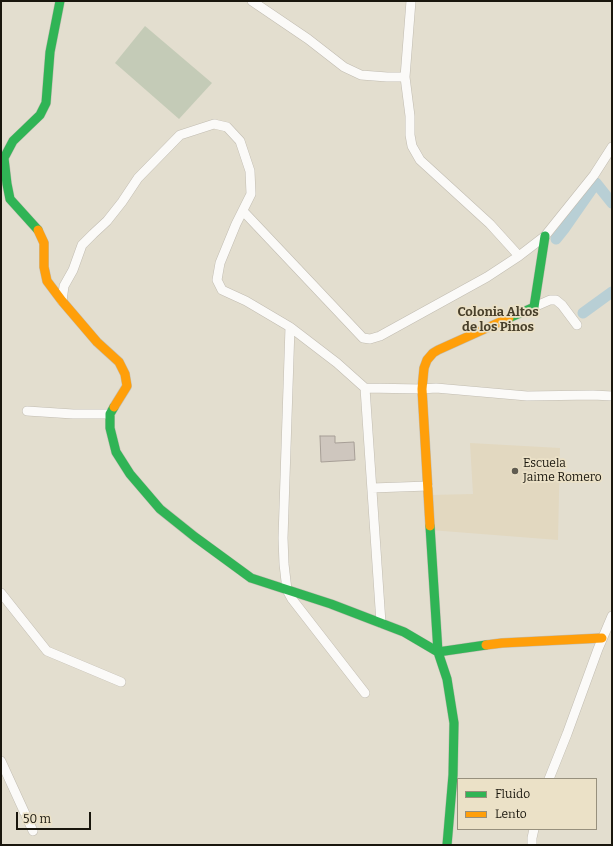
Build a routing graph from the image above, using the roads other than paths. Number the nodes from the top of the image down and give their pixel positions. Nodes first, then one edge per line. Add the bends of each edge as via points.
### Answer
1 (60, 1) edge
2 (252, 1) edge
3 (411, 1) edge
4 (405, 77) junction
5 (612, 147) edge
6 (243, 211) junction
7 (545, 236) junction
8 (519, 256) junction
9 (62, 301) junction
10 (534, 307) junction
11 (577, 325) dead end
12 (290, 327) junction
13 (365, 388) junction
14 (422, 389) junction
15 (612, 396) edge
16 (27, 411) dead end
17 (110, 414) junction
18 (428, 486) junction
19 (372, 488) junction
20 (287, 590) junction
21 (1, 593) edge
22 (612, 616) edge
23 (381, 623) junction
24 (602, 638) junction
25 (438, 652) junction
26 (121, 682) dead end
27 (365, 693) dead end
28 (1, 761) edge
29 (550, 778) edge
30 (534, 830) edge
31 (33, 831) dead end
32 (447, 845) edge
33 (532, 845) edge

1 - 9 street via 50,52 46,103 40,115 13,141 4,158 10,199 38,230 44,243 47,281
2 - 4 street via 308,39 344,68 361,75
3 - 4 street
4 - 8 street via 411,141 420,160 490,224
5 - 7 street via 594,175
6 - 8 street via 363,338 380,336 487,277
6 - 9 street via 251,194 250,171 240,141 226,127 214,124 180,135 138,178 107,221 82,245 64,286
6 - 12 street via 220,262 217,280 222,290
7 - 8 street
7 - 10 street
9 - 17 street via 97,342 119,362 125,374 127,386
10 - 11 street via 556,300
10 - 14 street via 433,353 424,368
12 - 13 street
12 - 20 street via 283,538
13 - 14 street
13 - 19 street
14 - 15 street via 527,396
14 - 18 street
16 - 17 street
17 - 20 street via 110,428 116,452 130,474 160,510 251,578
18 - 19 street
18 - 25 street
19 - 23 street
20 - 23 street
20 - 27 street
21 - 26 street via 47,651
22 - 24 street
23 - 25 street via 404,632
24 - 25 street via 502,643
24 - 29 street
25 - 32 street via 447,679 454,723
28 - 31 street
30 - 33 street

